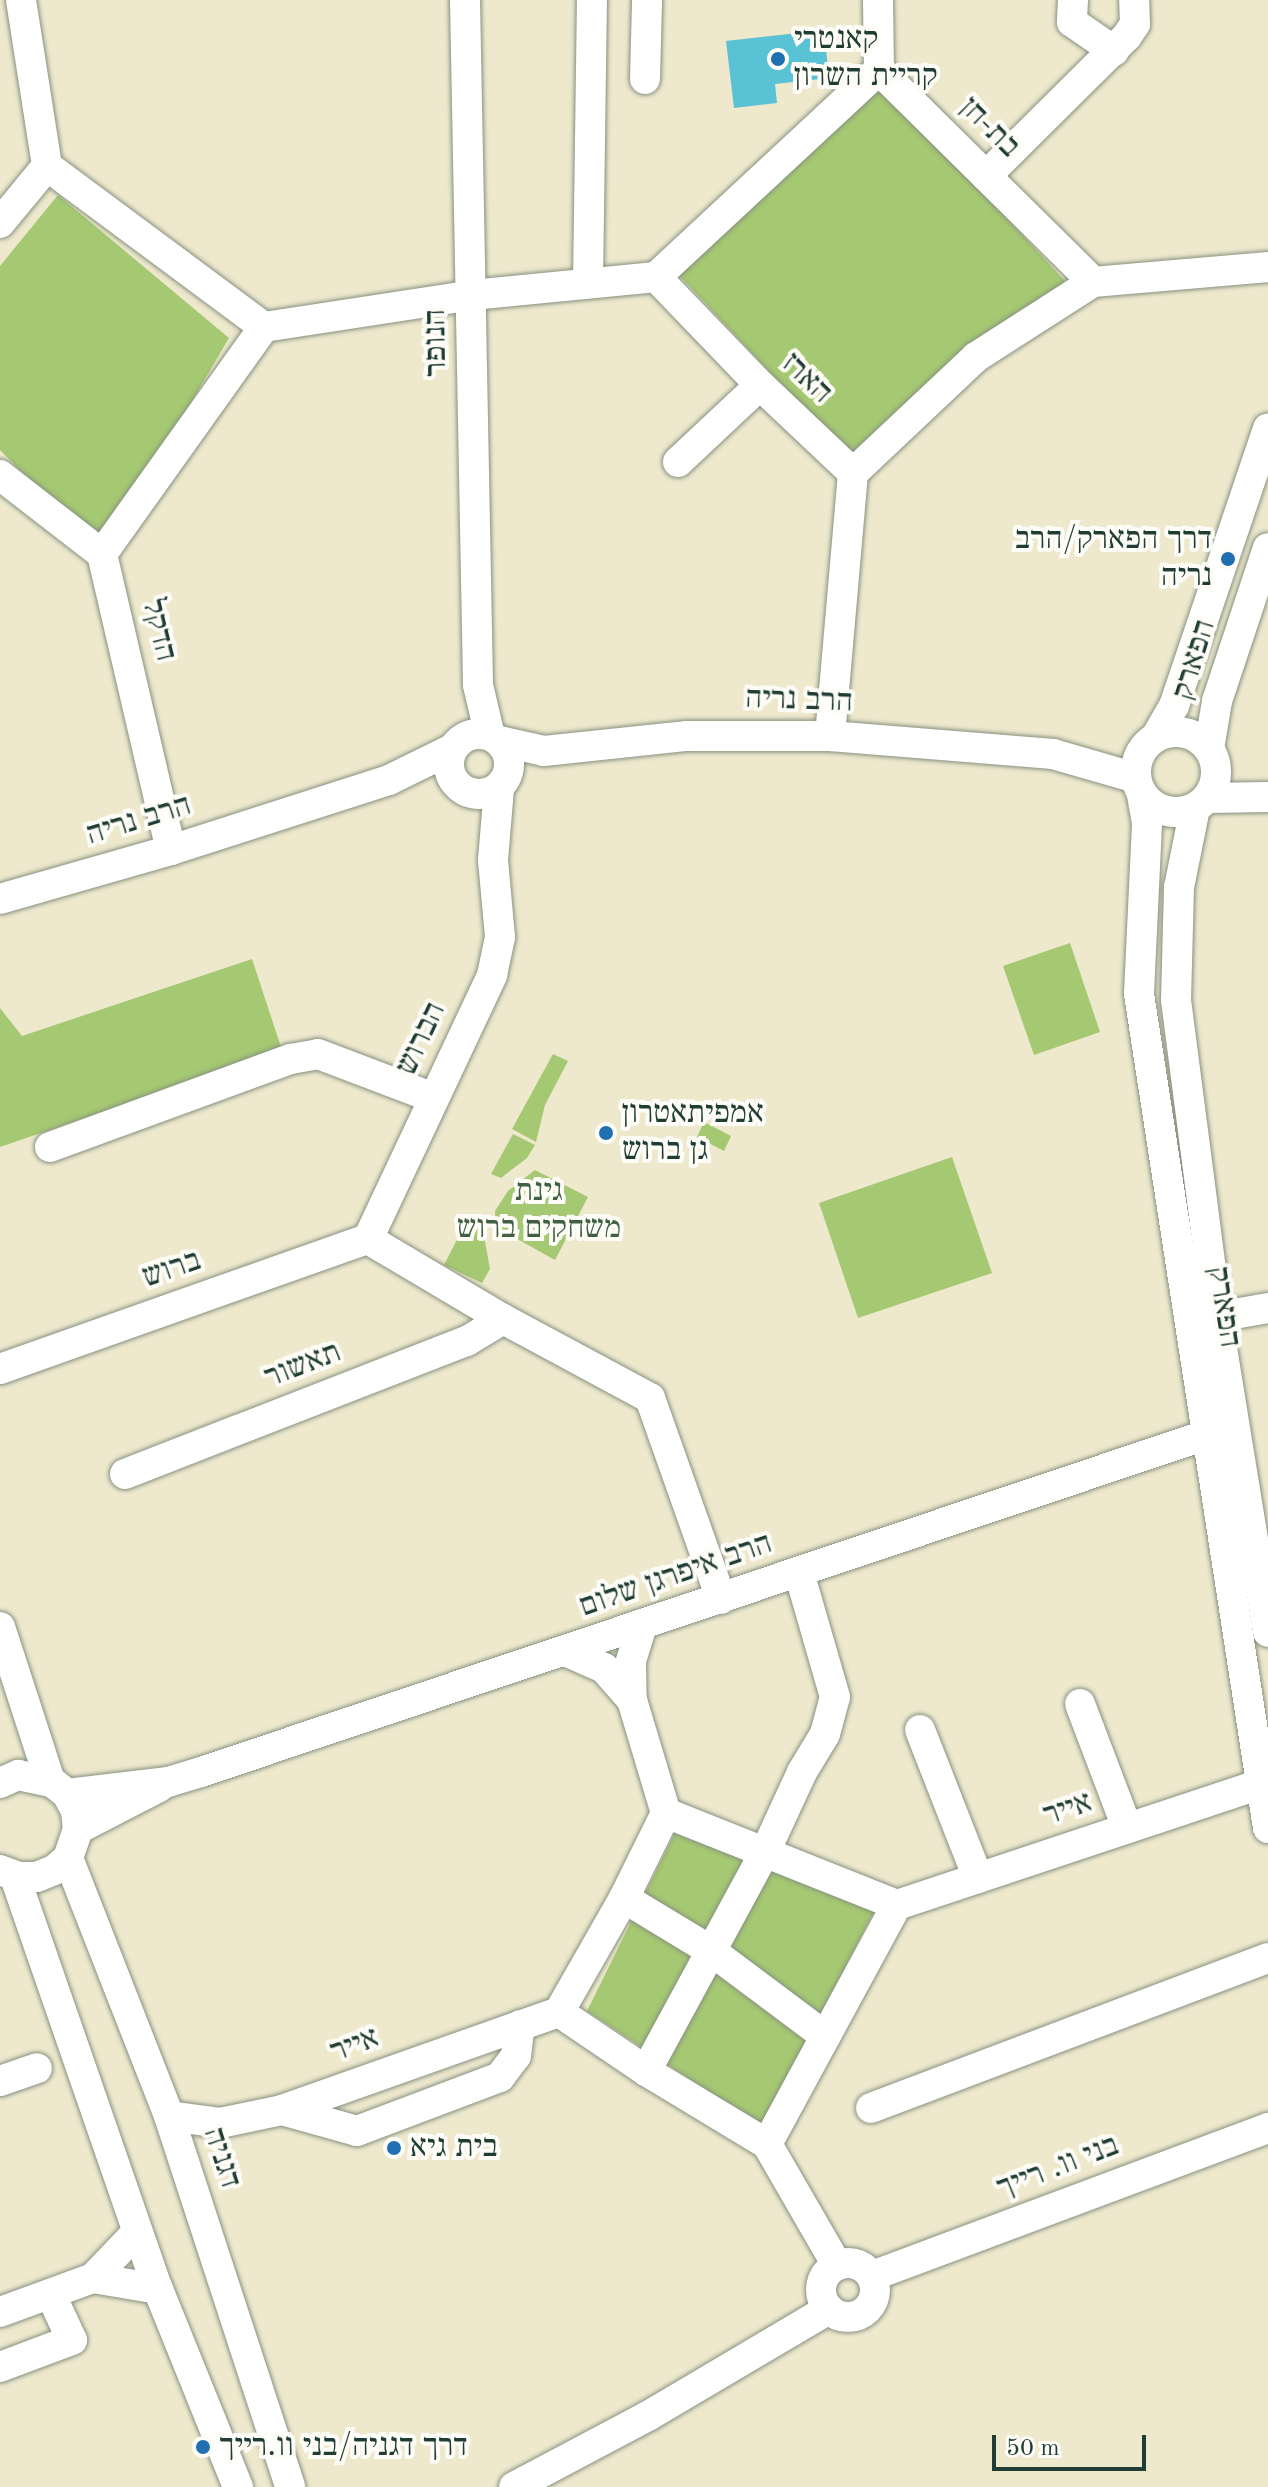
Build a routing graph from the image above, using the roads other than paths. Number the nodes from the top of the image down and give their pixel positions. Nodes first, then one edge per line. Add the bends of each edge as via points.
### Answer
1 (21, 0) edge
2 (465, 0) edge
3 (592, 0) edge
4 (647, 0) edge
5 (878, 0) edge
6 (1073, 0) edge
7 (1134, 0) edge
8 (1114, 51) junction
9 (879, 70) junction
10 (645, 79) dead end
11 (47, 166) junction
12 (986, 176) junction
13 (0, 223) edge
14 (1268, 267) edge
15 (656, 277) junction
16 (1093, 282) junction
17 (588, 283) junction
18 (472, 295) junction
19 (264, 327) junction
20 (760, 385) junction
21 (1268, 429) edge
22 (678, 462) dead end
23 (853, 473) junction
24 (0, 475) edge
25 (1268, 548) edge
26 (102, 554) junction
27 (1261, 588) edge
28 (478, 685) junction
29 (830, 736) junction
30 (494, 738) junction
31 (1152, 740) junction
32 (456, 745) junction
33 (544, 751) junction
34 (1053, 754) junction
35 (1212, 754) junction
36 (389, 780) junction
37 (503, 781) junction
38 (1268, 786) edge
39 (1139, 787) junction
40 (461, 789) junction
41 (1268, 797) edge
42 (1201, 803) junction
43 (171, 850) junction
44 (493, 860) junction
45 (0, 899) edge
46 (434, 1098) junction
47 (50, 1147) dead end
48 (368, 1239) junction
49 (1268, 1308) edge
50 (1217, 1317) junction
51 (503, 1319) junction
52 (0, 1369) edge
53 (1206, 1435) junction
54 (125, 1474) dead end
55 (799, 1572) junction
56 (721, 1599) junction
57 (642, 1625) junction
58 (0, 1627) edge
59 (1268, 1632) edge
60 (565, 1651) junction
61 (632, 1700) junction
62 (1080, 1704) dead end
63 (920, 1730) dead end
64 (168, 1782) junction
65 (0, 1783) edge
66 (1261, 1784) junction
67 (58, 1787) junction
68 (666, 1813) junction
69 (1127, 1828) junction
70 (1268, 1828) edge
71 (78, 1829) junction
72 (766, 1850) junction
73 (68, 1858) junction
74 (4, 1872) edge
75 (978, 1878) junction
76 (624, 1898) junction
77 (897, 1905) junction
78 (710, 1950) junction
79 (1268, 1958) edge
80 (559, 2012) junction
81 (520, 2025) junction
82 (825, 2036) junction
83 (37, 2068) dead end
84 (646, 2071) junction
85 (0, 2081) edge
86 (871, 2108) dead end
87 (282, 2110) junction
88 (169, 2116) junction
89 (1268, 2128) edge
90 (767, 2144) junction
91 (137, 2232) junction
92 (837, 2265) junction
93 (872, 2276) junction
94 (93, 2278) junction
95 (158, 2289) junction
96 (51, 2295) junction
97 (829, 2309) junction
98 (0, 2312) edge
99 (0, 2367) edge
100 (238, 2487) edge
101 (290, 2487) edge
102 (514, 2487) edge

1 - 11 street
2 - 18 street, הנופר
3 - 17 street
4 - 10 street
5 - 9 street
6 - 8 street via 1072,22
7 - 8 street via 1135,24
8 - 12 street
9 - 12 street, בת-חן
9 - 15 street
11 - 13 street
11 - 19 street
12 - 16 street, בת-חן
14 - 16 street
15 - 17 street
15 - 20 street, הארז
16 - 23 street via 976,357
17 - 18 street
18 - 19 street
18 - 28 street, הנופר
19 - 26 street
20 - 22 street
20 - 23 street, הארז
21 - 31 street, הפארק via 1174,706
23 - 29 street
24 - 26 street
25 - 27 street, הפארק
26 - 43 street, הדקל
27 - 35 street, הפארק via 1217,701
28 - 30 street, הנופר
28 - 32 street, הנופר
29 - 33 street, הרב נריה via 687,736
29 - 34 street, הרב נריה
30 - 32 street via 479,734
30 - 33 street, הרב נריה
30 - 37 street via 509,759
31 - 34 street, הרב נריה
31 - 35 street via 1179,732 1201,740
31 - 39 street via 1137,760
32 - 36 street, הרב נריה
32 - 40 street via 449,770
33 - 37 street, הרב נריה
34 - 39 street, הרב נריה
35 - 38 street
35 - 42 street via 1214,785
36 - 40 street, הרב נריה
36 - 43 street, הרב נריה
37 - 40 street via 483,795
37 - 44 street, הברוש
39 - 42 street via 1160,810 1184,812
39 - 53 street, הפארק via 1147,824 1139,994
40 - 44 street, הברוש
41 - 42 street
42 - 50 street, הפארק via 1179,887 1176,1000
43 - 45 street, הרב נריה
44 - 46 street, הברוש via 500,937 492,975
46 - 47 street via 318,1054 291,1059
46 - 48 street, הברוש
48 - 51 street
48 - 52 street, ברוש
49 - 50 street
50 - 59 street, הפארק
51 - 54 street, תאשור via 467,1341
51 - 56 street via 650,1398
53 - 55 street, הרב איפרגן שלום
53 - 66 street, הפארק
55 - 56 street, הרב איפרגן שלום
55 - 72 street via 835,1697 825,1734
56 - 57 street, הרב איפרגן שלום
57 - 60 street, הרב איפרגן שלום
57 - 61 street via 631,1661
58 - 67 street
60 - 61 street via 604,1668
60 - 64 street, הרב איפרגן שלום
61 - 68 street
62 - 69 street
63 - 75 street
64 - 67 street, הרב איפרגן שלום
64 - 71 street, הרב איפרגן שלום
65 - 67 street, הרב איפרגן שלום via 18,1775
66 - 69 street, אייר
66 - 70 street, הפארק
67 - 71 street via 76,1811
68 - 72 street
68 - 76 street
69 - 75 street, אייר
71 - 73 street
72 - 77 street
72 - 78 street
73 - 74 street via 37,1877
73 - 88 street, דגניה
74 - 91 street
75 - 77 street, אייר
76 - 78 street
76 - 80 street
77 - 82 street
78 - 82 street
78 - 84 street
79 - 86 street
80 - 81 street, אייר
80 - 84 street
81 - 87 street, אייר
81 - 87 street via 516,2056 500,2077 357,2131
82 - 90 street
83 - 85 street
84 - 90 street
87 - 88 street, אייר via 220,2123
88 - 101 street, דגניה
89 - 93 street, בני וו. רייך
90 - 92 street
91 - 94 street
91 - 95 street
92 - 93 street via 853,2263
92 - 97 street via 821,2285
93 - 97 street via 876,2293 869,2309 853,2317
94 - 95 street
94 - 96 street
95 - 100 street
96 - 98 street
96 - 99 street via 72,2340
97 - 102 street via 648,2416

